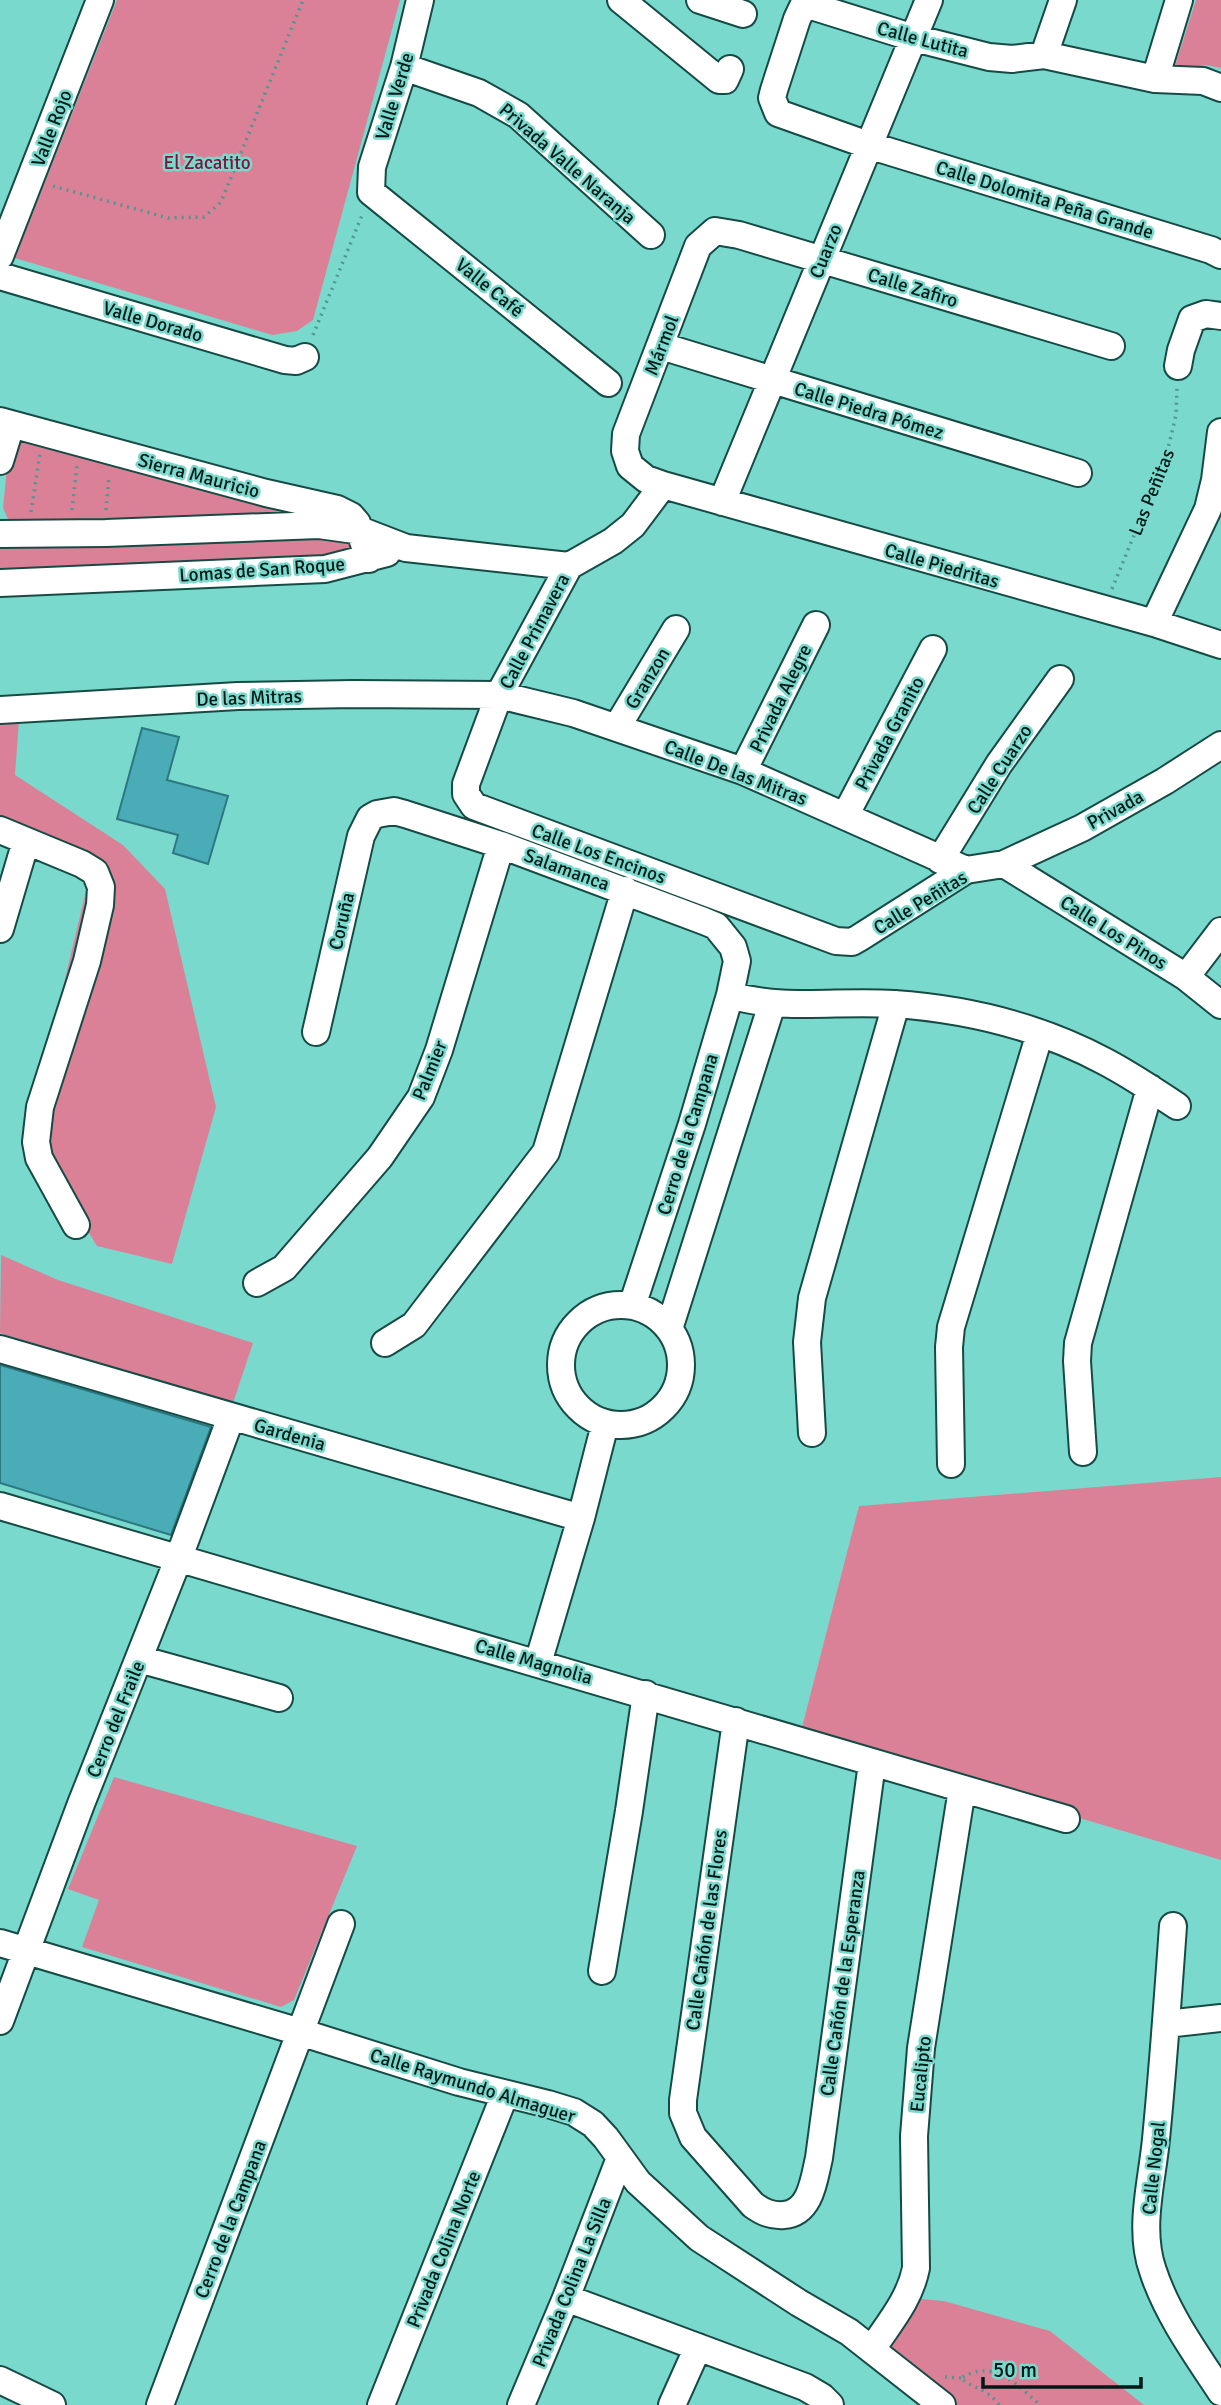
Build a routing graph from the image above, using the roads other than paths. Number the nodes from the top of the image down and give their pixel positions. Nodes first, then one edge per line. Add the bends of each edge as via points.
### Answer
1 (100, 0) edge
2 (420, 0) edge
3 (621, 0) edge
4 (700, 0) edge
5 (929, 0) edge
6 (1063, 0) edge
7 (1179, 0) edge
8 (806, 2) edge
9 (743, 14) dead end
10 (914, 38) junction
11 (1044, 55) junction
12 (404, 67) junction
13 (728, 74) dead end
14 (1155, 79) junction
15 (1221, 88) edge
16 (868, 145) junction
17 (371, 192) joint
18 (715, 231) joint
19 (651, 235) dead end
20 (1221, 255) edge
21 (0, 256) edge
22 (821, 259) junction
23 (0, 276) edge
24 (1221, 316) edge
25 (661, 346) junction
26 (1111, 346) dead end
27 (304, 357) road end
28 (1178, 366) road end
29 (772, 380) junction
30 (608, 383) dead end
31 (6, 423) edge
32 (1221, 432) edge
33 (0, 461) edge
34 (630, 466) joint
35 (1078, 473) dead end
36 (663, 485) junction
37 (722, 502) junction
38 (362, 531) junction
39 (0, 534) edge
40 (405, 548) junction
41 (369, 559) junction
42 (569, 566) junction
43 (0, 583) edge
44 (1154, 623) junction
45 (816, 625) dead end
46 (676, 629) dead end
47 (1221, 645) edge
48 (933, 649) dead end
49 (1060, 679) dead end
50 (499, 695) junction
51 (0, 710) edge
52 (617, 727) junction
53 (1221, 745) edge
54 (743, 771) junction
55 (377, 814) joint
56 (845, 816) junction
57 (0, 830) edge
58 (26, 841) junction
59 (501, 845) junction
60 (940, 860) junction
61 (1004, 864) junction
62 (966, 870) junction
63 (625, 890) junction
64 (0, 929) edge
65 (1221, 931) edge
66 (836, 942) joint
67 (737, 961) joint
68 (1186, 977) junction
69 (730, 995) junction
70 (772, 1004) junction
71 (896, 1004) junction
72 (1221, 1005) edge
73 (316, 1032) dead end
74 (1040, 1033) junction
75 (1150, 1088) junction
76 (1177, 1106) dead end
77 (76, 1225) dead end
78 (257, 1283) dead end
79 (632, 1306) junction
80 (669, 1329) junction
81 (385, 1343) dead end
82 (0, 1349) edge
83 (231, 1417) junction
84 (605, 1424) junction
85 (813, 1433) dead end
86 (1083, 1452) dead end
87 (951, 1464) dead end
88 (0, 1506) edge
89 (581, 1518) junction
90 (179, 1557) junction
91 (139, 1659) junction
92 (538, 1662) junction
93 (646, 1694) junction
94 (279, 1698) dead end
95 (736, 1721) junction
96 (872, 1763) junction
97 (962, 1789) junction
98 (1066, 1819) dead end
99 (341, 1924) dead end
100 (1173, 1926) dead end
101 (0, 1943) edge
102 (28, 1951) junction
103 (602, 1971) dead end
104 (1221, 2018) edge
105 (0, 2021) edge
106 (1166, 2024) junction
107 (300, 2032) junction
108 (505, 2094) junction
109 (620, 2158) junction
110 (806, 2202) joint
111 (566, 2298) junction
112 (698, 2347) junction
113 (872, 2349) junction
114 (0, 2380) edge
115 (1221, 2392) edge
116 (41, 2402) edge
117 (160, 2405) edge
118 (381, 2405) edge
119 (522, 2405) edge
120 (672, 2405) edge
121 (830, 2405) edge
122 (942, 2405) edge

1 - 21 street, Valle Rojo
2 - 12 street, Valle Verde
3 - 13 street via 713,76
4 - 9 street
5 - 10 street, Cuarzo
6 - 11 street
7 - 14 street
8 - 10 street, Calle Lutita
8 - 16 street, Calle Dolomita Peña Grande via 774,90 773,106 784,116
10 - 11 street, Calle Lutita via 989,57
10 - 16 street, Cuarzo
11 - 14 street, Calle Lutita
12 - 17 street, Valle Verde via 372,167
12 - 19 street, Privada Valle Naranja via 479,93 518,115
14 - 15 street, Calle Lutita via 1203,81
16 - 20 street, Calle Dolomita Peña Grande
16 - 22 street, Cuarzo
17 - 30 street, Valle Café
18 - 22 street, Calle Zafiro
18 - 25 street, Mármol via 698,246
22 - 26 street, Calle Zafiro
22 - 29 street, Cuarzo
23 - 27 street, Valle Dorado via 285,360
24 - 28 street via 1192,318
25 - 29 street, Calle Piedra Pómez
25 - 34 street, Mármol via 626,434
29 - 35 street, Calle Piedra Pómez
29 - 37 street, Cuarzo
31 - 33 street
31 - 38 street, Sierra Mauricio via 327,505 351,516
32 - 44 street via 1208,509
34 - 36 street, Calle Piedritas via 646,480
36 - 37 street, Calle Piedritas
36 - 42 street via 634,525
37 - 44 street, Calle Piedritas
38 - 39 street, Lomas de San Roque via 319,525
38 - 40 street, Lomas de San Roque
38 - 41 street
40 - 41 street, Lomas de San Roque
40 - 42 street
41 - 43 street, Lomas de San Roque via 325,569
42 - 50 street, Calle Primavera
44 - 47 street, Calle Piedritas
45 - 54 street, Privada Alegre
46 - 52 street, Granzon
48 - 56 street, Privada Granito
49 - 60 street, Calle Cuarzo via 999,764
50 - 51 street, De las Mitras via 238,696
50 - 52 street, Calle De las Mitras
50 - 66 street, Calle Los Encinos via 468,773 466,794 474,806
52 - 54 street, Calle De las Mitras
53 - 61 street, Privada via 1135,799
54 - 56 street, Calle De las Mitras
55 - 59 street, Salamanca via 405,814
55 - 73 street, Coruña via 361,836
56 - 60 street, Calle De las Mitras
57 - 58 street
58 - 64 street
58 - 77 street via 82,864 100,880 100,905 87,961 40,1107 36,1142 39,1158
59 - 63 street, Salamanca
59 - 78 street, Palmier via 421,1097 380,1157 284,1268
60 - 62 street, Calle De las Mitras
61 - 62 street, Calle Peñitas
61 - 68 street, Calle Los Pinos
62 - 66 street, Calle Peñitas via 859,939
63 - 67 street, Salamanca via 716,926 733,947
63 - 81 street via 546,1152 414,1325
65 - 68 street
67 - 69 street, Cerro de la Campana
68 - 72 street, Calle Los Pinos
69 - 70 street
69 - 79 street, Cerro de la Campana
70 - 71 street
70 - 80 street
71 - 74 street via 968,1013
71 - 85 street via 810,1309 807,1342
74 - 75 street via 1104,1060
74 - 87 street via 951,1327
75 - 76 street
75 - 86 street via 1077,1343
79 - 80 street via 652,1314
79 - 84 street via 610,1306 589,1314 573,1329 563,1350 561,1372 567,1393 581,1411
80 - 84 street via 680,1359 675,1392 662,1409 643,1421
82 - 83 street, Gardenia
83 - 89 street, Gardenia
83 - 90 street, Cerro del Fraile
84 - 89 street
88 - 90 street, Calle Magnolia
89 - 92 street
90 - 91 street, Cerro del Fraile
90 - 92 street, Calle Magnolia
91 - 94 street
91 - 102 street, Cerro del Fraile
92 - 93 street, Calle Magnolia
93 - 95 street, Calle Magnolia
93 - 103 street
95 - 96 street, Calle Magnolia
95 - 110 street, Calle Cañón de las Flores via 683,2113 693,2137 764,2213 789,2214
96 - 97 street, Calle Magnolia
96 - 110 street, Calle Cañón de la Esperanza via 819,2158
97 - 98 street, Calle Magnolia
97 - 113 street, Eucalipto via 922,2048 914,2136 916,2268 905,2301
99 - 107 street, Cerro de la Campana
100 - 106 street, Calle Nogal
101 - 102 street, Calle Raymundo Almaguer
102 - 105 street, Cerro del Fraile
102 - 107 street, Calle Raymundo Almaguer
104 - 106 street
106 - 115 street, Calle Nogal via 1147,2247 1164,2299
107 - 108 street, Calle Raymundo Almaguer
107 - 117 street, Cerro de la Campana
108 - 109 street, Calle Raymundo Almaguer via 574,2112 593,2124
108 - 118 street, Privada Colina Norte
109 - 111 street, Privada Colina La Silla
109 - 113 street, Calle Raymundo Almaguer via 652,2196 699,2238
111 - 112 street
111 - 119 street, Privada Colina La Silla
112 - 120 street
112 - 121 street via 805,2387
113 - 122 street, Calle Raymundo Almaguer
114 - 116 street

